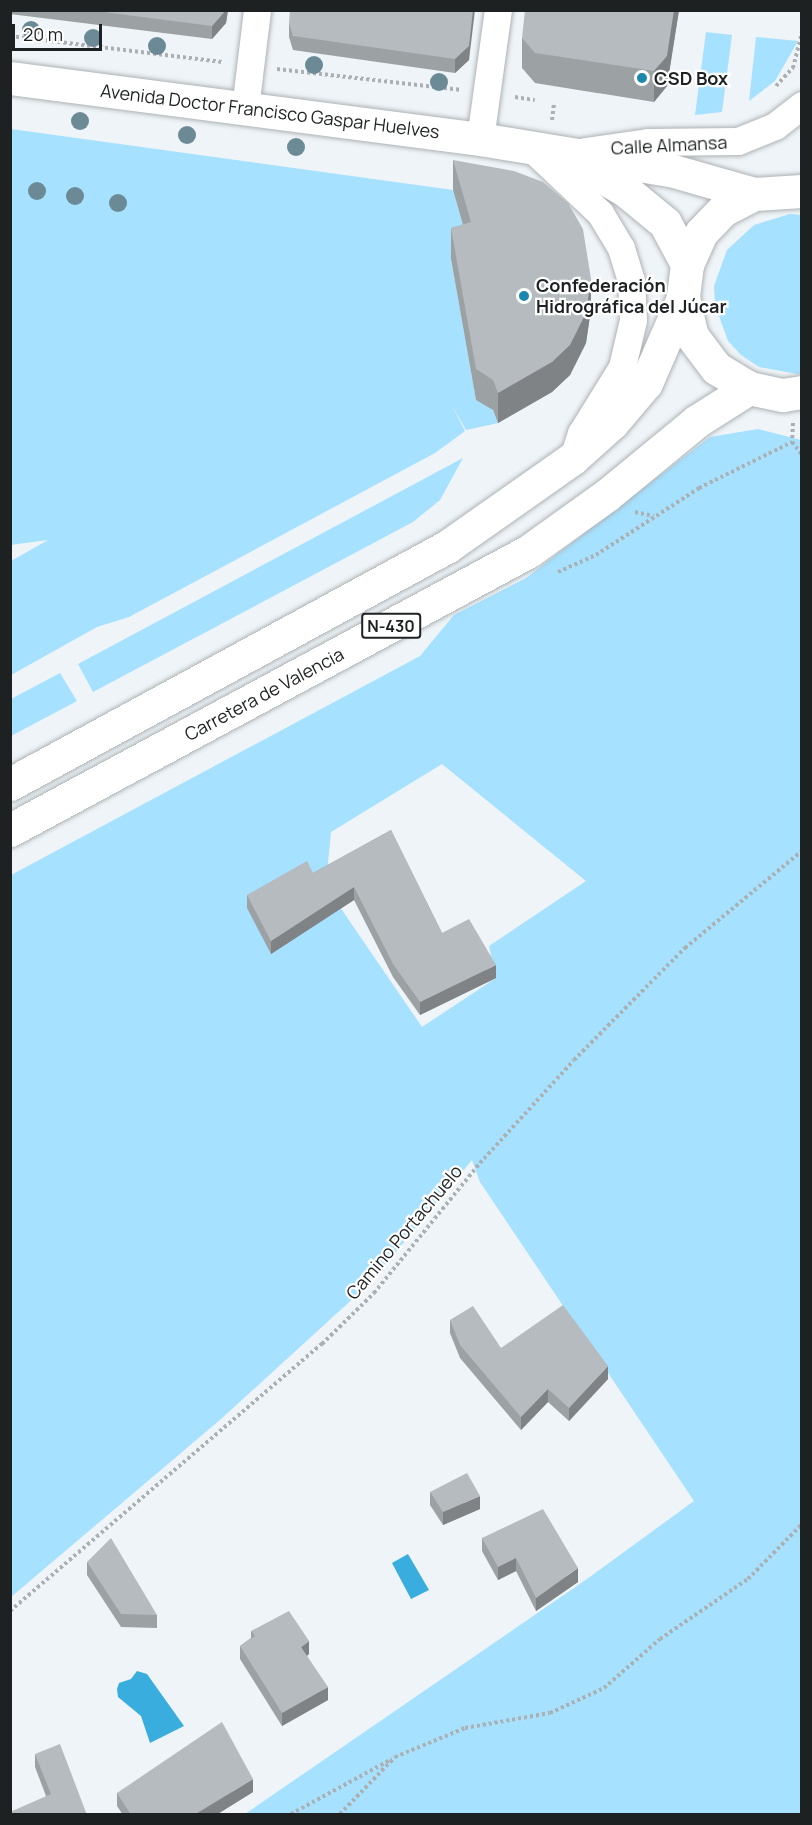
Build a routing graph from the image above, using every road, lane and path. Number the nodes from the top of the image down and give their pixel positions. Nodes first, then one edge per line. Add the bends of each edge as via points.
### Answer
1 (257, 10) edge
2 (498, 10) edge
3 (801, 32) edge
4 (10, 36) edge
5 (227, 63) dead end
6 (274, 68) dead end
7 (10, 78) edge
8 (463, 91) dead end
9 (768, 95) dead end
10 (513, 97) dead end
11 (535, 100) dead end
12 (801, 105) edge
13 (245, 108) junction
14 (480, 139) junction
15 (530, 147) junction
16 (563, 154) junction
17 (801, 168) edge
18 (776, 192) edge
19 (687, 264) junction
20 (683, 298) junction
21 (749, 388) junction
22 (801, 392) edge
23 (573, 458) junction
24 (625, 509) dead end
25 (655, 517) dead end
26 (10, 784) edge
27 (10, 830) edge
28 (801, 851) edge
29 (801, 1524) edge
30 (10, 1611) edge
31 (395, 1757) junction
32 (291, 1815) edge
33 (340, 1815) edge

1 - 13 street
2 - 14 street
3 - 9 path via 793,68
4 - 5 path
6 - 8 path
7 - 13 main road, Avenida Doctor Francisco Gaspar Huelves
10 - 11 path
12 - 16 street, Calle Almansa via 774,126 738,141 649,142
13 - 14 main road, Avenida Doctor Francisco Gaspar Huelves
14 - 15 main road, Avenida Doctor Francisco Gaspar Huelves
15 - 16 main road, Avenida Doctor Francisco Gaspar Huelves
15 - 23 street via 600,213 621,248 631,281 633,320 622,367 581,433
16 - 18 main road, Avenida Doctor Francisco Gaspar Huelves via 670,170
16 - 19 main road, Avenida Doctor Francisco Gaspar Huelves via 626,190 665,223
17 - 18 main road
18 - 19 main road via 724,209 701,233
19 - 20 main road
20 - 21 main road via 693,336 716,368
20 - 23 main road, N-430 via 646,383 612,423
21 - 22 main road via 783,394
21 - 27 main road, Carretera de Valencia / N-430 via 697,421 607,495 529,551
23 - 26 main road, N-430 via 448,546
24 - 25 path
28 - 30 path, Camino Portachuelo via 685,948 574,1060 480,1162 382,1284 344,1322
29 - 31 path via 748,1579 660,1639 604,1688 550,1713 465,1728
31 - 32 path
31 - 33 path

